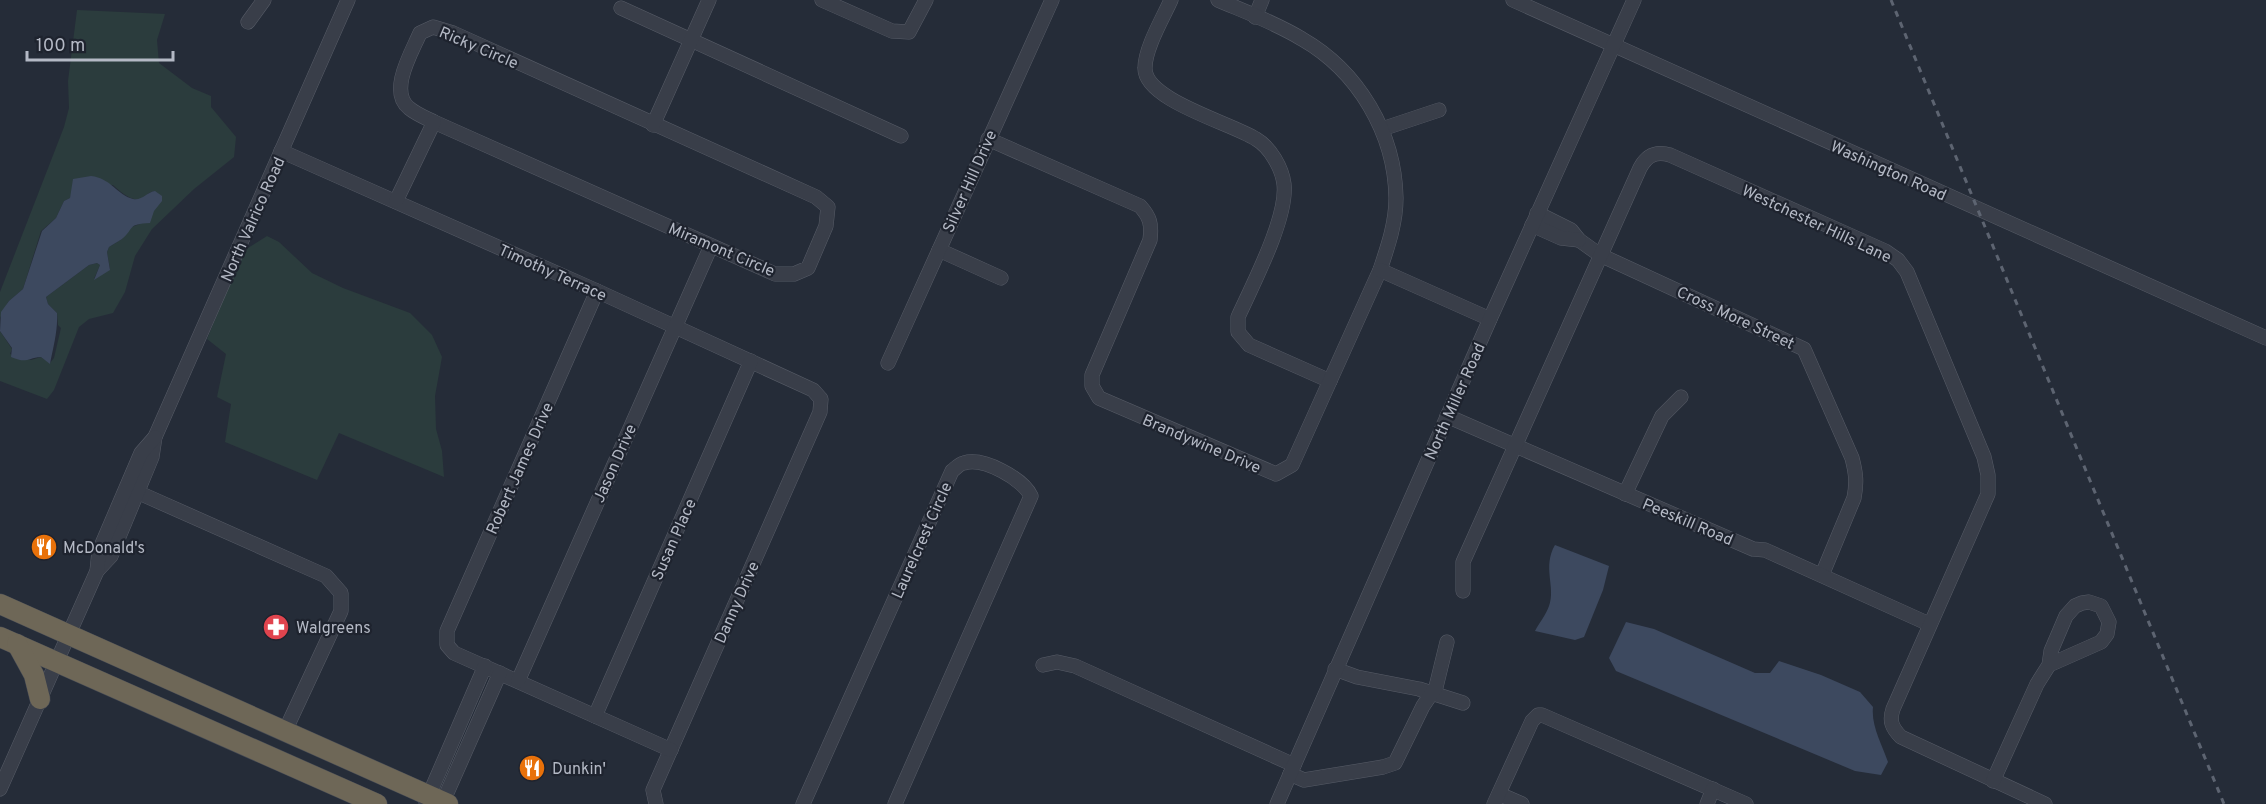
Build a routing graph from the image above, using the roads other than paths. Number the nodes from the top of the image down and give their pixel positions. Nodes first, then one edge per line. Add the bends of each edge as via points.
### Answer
1 (264, 0) edge
2 (348, 0) edge
3 (709, 0) edge
4 (822, 0) edge
5 (926, 0) edge
6 (1052, 0) edge
7 (1171, 0) edge
8 (1218, 0) edge
9 (1263, 0) edge
10 (1513, 0) edge
11 (1634, 0) edge
12 (621, 8) dead end
13 (1255, 17) junction
14 (248, 21) dead end
15 (692, 40) junction
16 (1613, 45) junction
17 (1439, 110) dead end
18 (434, 122) junction
19 (653, 125) junction
20 (1383, 129) junction
21 (901, 136) dead end
22 (988, 139) junction
23 (281, 151) junction
24 (396, 201) junction
25 (1535, 219) junction
26 (711, 246) junction
27 (939, 250) junction
28 (1600, 255) junction
29 (1380, 270) junction
30 (1000, 279) dead end
31 (597, 291) junction
32 (1490, 319) junction
33 (675, 327) junction
34 (2266, 338) edge
35 (751, 362) junction
36 (888, 363) dead end
37 (1330, 381) junction
38 (1681, 397) dead end
39 (821, 399) joint
40 (1447, 416) junction
41 (155, 437) junction
42 (1515, 446) junction
43 (137, 492) junction
44 (1625, 494) junction
45 (97, 571) junction
46 (1822, 575) junction
47 (1463, 591) dead end
48 (0, 604) edge
49 (1929, 624) junction
50 (69, 635) junction
51 (8, 640) edge
52 (1447, 642) dead end
53 (57, 661) junction
54 (1043, 665) dead end
55 (2049, 665) junction
56 (484, 666) junction
57 (1335, 669) junction
58 (500, 673) junction
59 (518, 681) junction
60 (1431, 694) junction
61 (40, 699) junction
62 (1463, 704) dead end
63 (595, 716) junction
64 (285, 731) junction
65 (670, 750) junction
66 (1292, 770) junction
67 (1993, 781) junction
68 (0, 789) edge
69 (1713, 789) junction
70 (1496, 799) edge
71 (438, 802) edge
72 (378, 804) edge
73 (656, 804) edge
74 (803, 804) edge
75 (895, 804) edge
76 (1277, 804) edge
77 (1522, 804) edge
78 (1707, 804) edge
79 (1746, 804) edge
80 (2045, 804) edge

1 - 14 street
2 - 23 street, North Valrico Road
3 - 15 street
4 - 5 street via 892,31 909,32
6 - 22 street, Silver Hill Drive
7 - 37 street via 1145,58 1148,82 1161,94 1257,139 1275,158 1284,183 1282,214 1238,317 1238,332 1250,345
8 - 13 street
9 - 13 street
10 - 16 street, Washington Road
11 - 16 street, North Miller Road
12 - 15 street
13 - 20 street, Brandywine Drive via 1302,39 1335,62 1364,95
15 - 19 street
15 - 21 street
16 - 25 street, North Miller Road
16 - 34 street, Washington Road
17 - 20 street
18 - 19 street, Ricky Circle via 407,107 399,84 420,33 433,27
18 - 24 street
18 - 26 street, Miramont Circle
19 - 26 street, Miramont Circle via 816,197 828,207 826,226 808,268 794,274 775,274
20 - 29 street, Brandywine Drive via 1393,164 1396,199 1392,236
22 - 27 street, Silver Hill Drive
22 - 37 street, Brandywine Drive via 1140,206 1149,216 1150,240 1092,375 1092,386 1100,398 1276,474 1292,465
23 - 24 street, Timothy Terrace
23 - 41 street, North Valrico Road
24 - 31 street, Timothy Terrace
25 - 28 street, Cross More Street via 1571,230
25 - 32 street, North Miller Road
26 - 33 street, Jason Drive
27 - 30 street
27 - 36 street, Silver Hill Drive
28 - 42 street, Westchester Hills Lane
28 - 46 street, Cross More Street via 1804,349 1852,458 1857,485
28 - 49 street, Westchester Hills Lane via 1640,168 1648,157 1658,153 1670,155 1898,260 1984,457 1988,475 1988,494
29 - 32 street
29 - 37 street, Brandywine Drive
31 - 33 street, Timothy Terrace
31 - 56 street, Robert James Drive via 447,631 447,645 454,653
32 - 40 street, North Miller Road
33 - 35 street, Timothy Terrace
33 - 59 street, Jason Drive
35 - 39 street, Timothy Terrace via 813,390
35 - 63 street, Susan Place
38 - 44 street via 1662,416
39 - 65 street, Danny Drive via 816,422
40 - 42 street, Peeskill Road
40 - 57 street, North Miller Road
41 - 43 street, North Valrico Road via 152,457
41 - 45 street, North Valrico Road via 141,453 99,551
42 - 44 street, Peeskill Road
42 - 47 street, Westchester Hills Lane via 1463,562
43 - 45 street, North Valrico Road via 111,556
43 - 64 street via 326,576 341,593 341,611
44 - 46 street, Peeskill Road
45 - 50 street, North Valrico Road
46 - 49 street, Peeskill Road
48 - 50 highway
49 - 67 street, Westchester Hills Lane via 1893,709 1891,723 1901,737
50 - 53 street, North Valrico Road
50 - 64 highway
51 - 53 highway
51 - 61 highway via 31,668
52 - 60 street via 1437,687
53 - 61 street, North Valrico Road
53 - 72 highway
54 - 66 street via 1057,662 1075,666
55 - 55 street via 2104,639 2109,622 2101,606 2089,602 2070,611 2051,651
55 - 67 street
56 - 58 street
56 - 71 street
57 - 60 street
57 - 66 street, North Miller Road
58 - 59 street
58 - 71 street
59 - 63 street
60 - 62 street
60 - 66 street via 1398,758 1390,765 1304,780
61 - 68 street, North Valrico Road
63 - 65 street
64 - 71 highway
65 - 73 street, Danny Drive via 653,789
66 - 76 street, North Miller Road
67 - 80 street, Westchester Hills Lane
69 - 70 street via 1538,715
69 - 78 street
69 - 79 street
70 - 77 street
74 - 75 street, Laurelcrest Circle via 952,471 961,463 973,462 1017,479 1031,496

